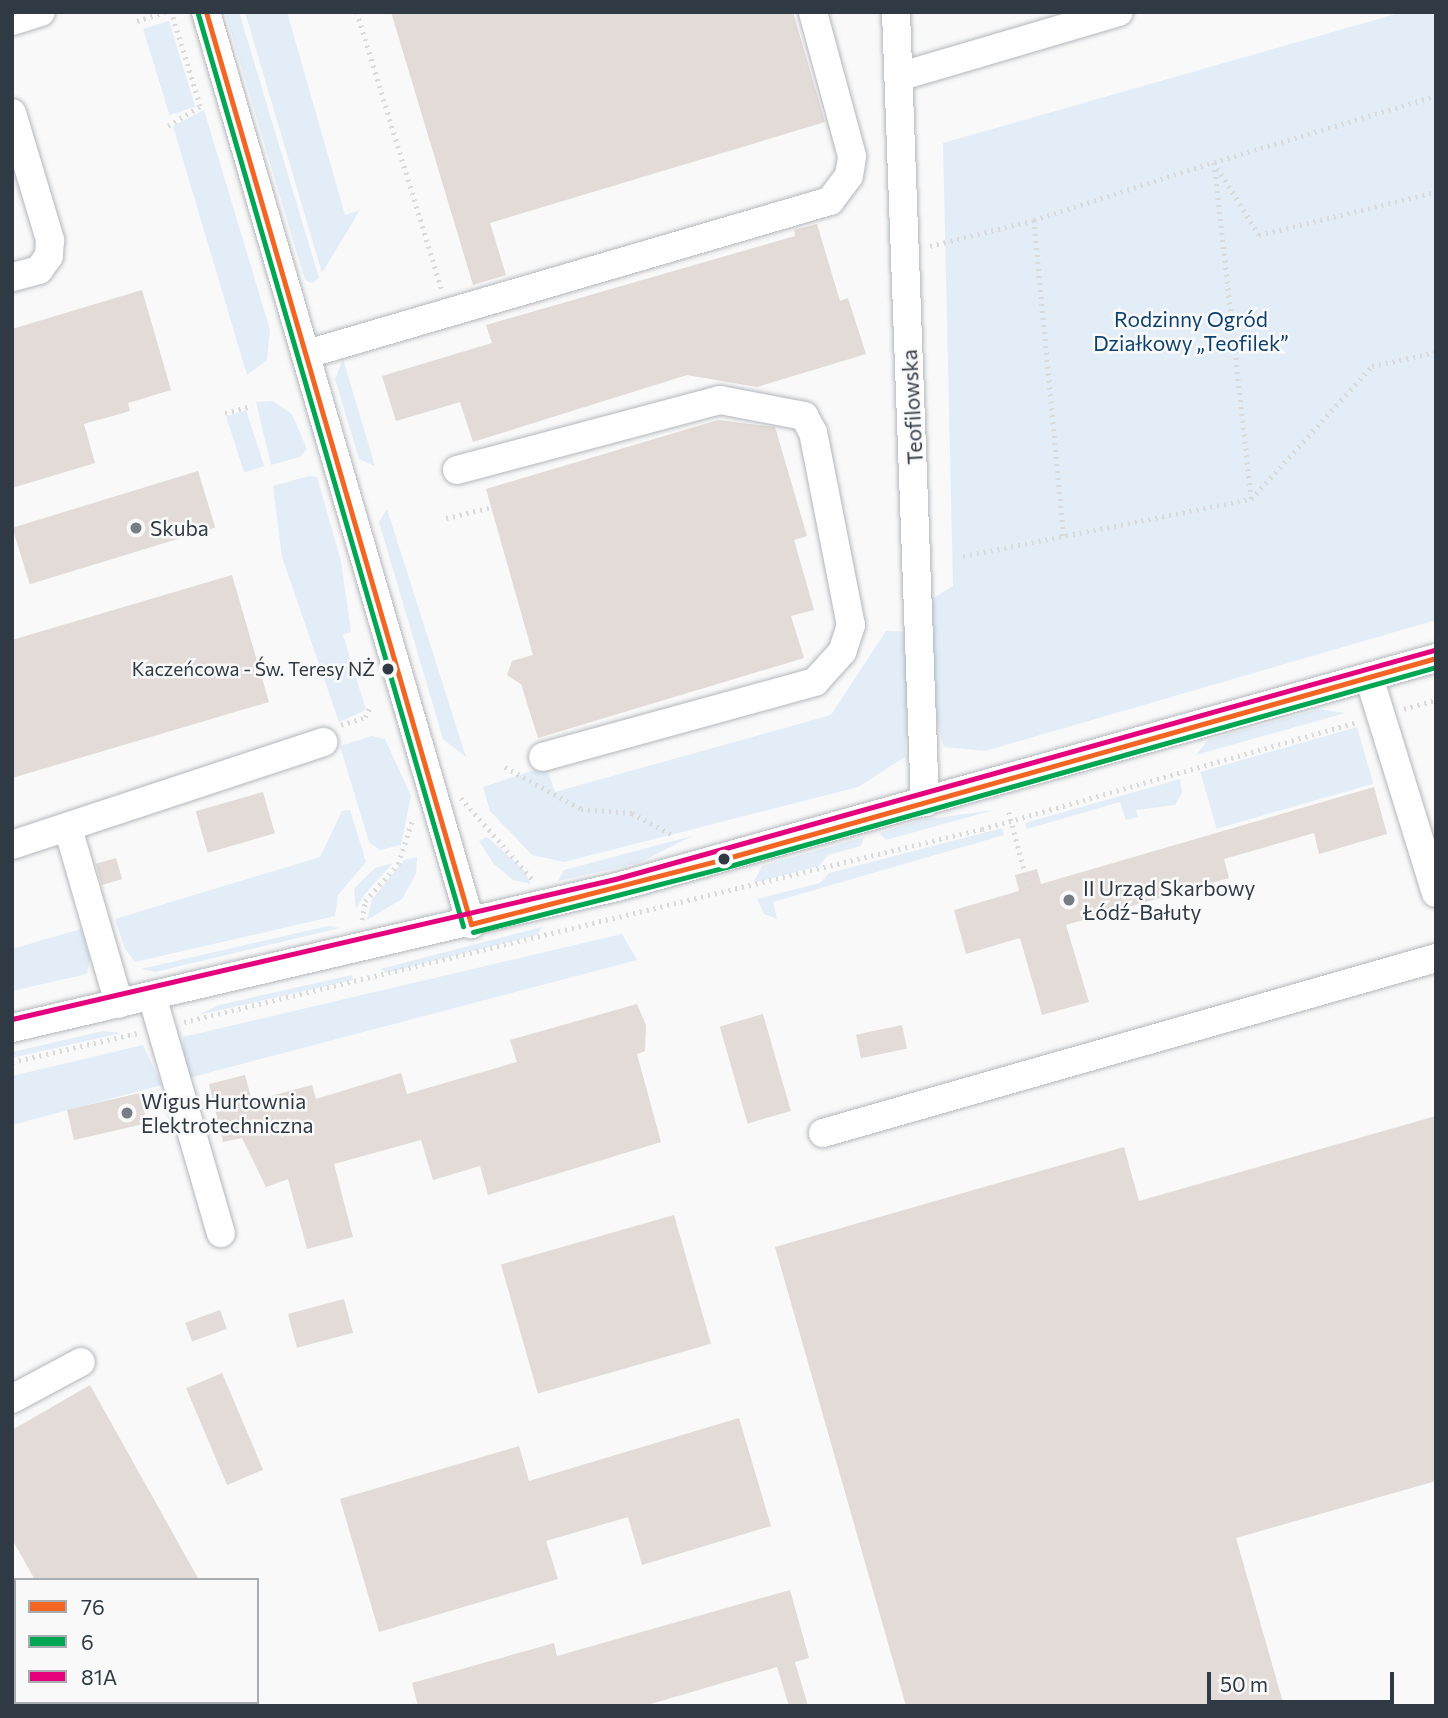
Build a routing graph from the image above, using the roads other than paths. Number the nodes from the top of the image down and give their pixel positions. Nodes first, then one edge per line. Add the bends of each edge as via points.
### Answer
1 (41, 12) edge
2 (206, 12) edge
3 (813, 12) edge
4 (896, 12) edge
5 (1119, 12) edge
6 (12, 21) edge
7 (898, 77) junction
8 (12, 113) edge
9 (12, 277) edge
10 (306, 354) junction
11 (457, 470) dead end
12 (1435, 659) edge
13 (1369, 677) junction
14 (327, 735) road end
15 (543, 757) dead end
16 (925, 802) junction
17 (68, 828) junction
18 (12, 845) edge
19 (1436, 893) edge
20 (471, 924) junction
21 (1436, 958) edge
22 (152, 996) junction
23 (119, 1004) junction
24 (12, 1028) edge
25 (823, 1133) dead end
26 (221, 1233) dead end
27 (80, 1362) dead end
28 (12, 1399) edge

1 - 6 street
2 - 10 street
3 - 10 street via 852,156 840,194
4 - 7 street, Teofilowska
5 - 7 street
7 - 16 street, Teofilowska
8 - 9 street via 50,240 49,256 39,270
10 - 20 street via 388,654
11 - 15 street via 720,400 804,416 813,432 851,625 842,652 815,682
12 - 13 street
13 - 16 street
13 - 19 street
14 - 17 street
16 - 20 street
17 - 18 street
17 - 23 street
20 - 22 street
21 - 25 street
22 - 23 street
22 - 26 street
23 - 24 street
27 - 28 street

